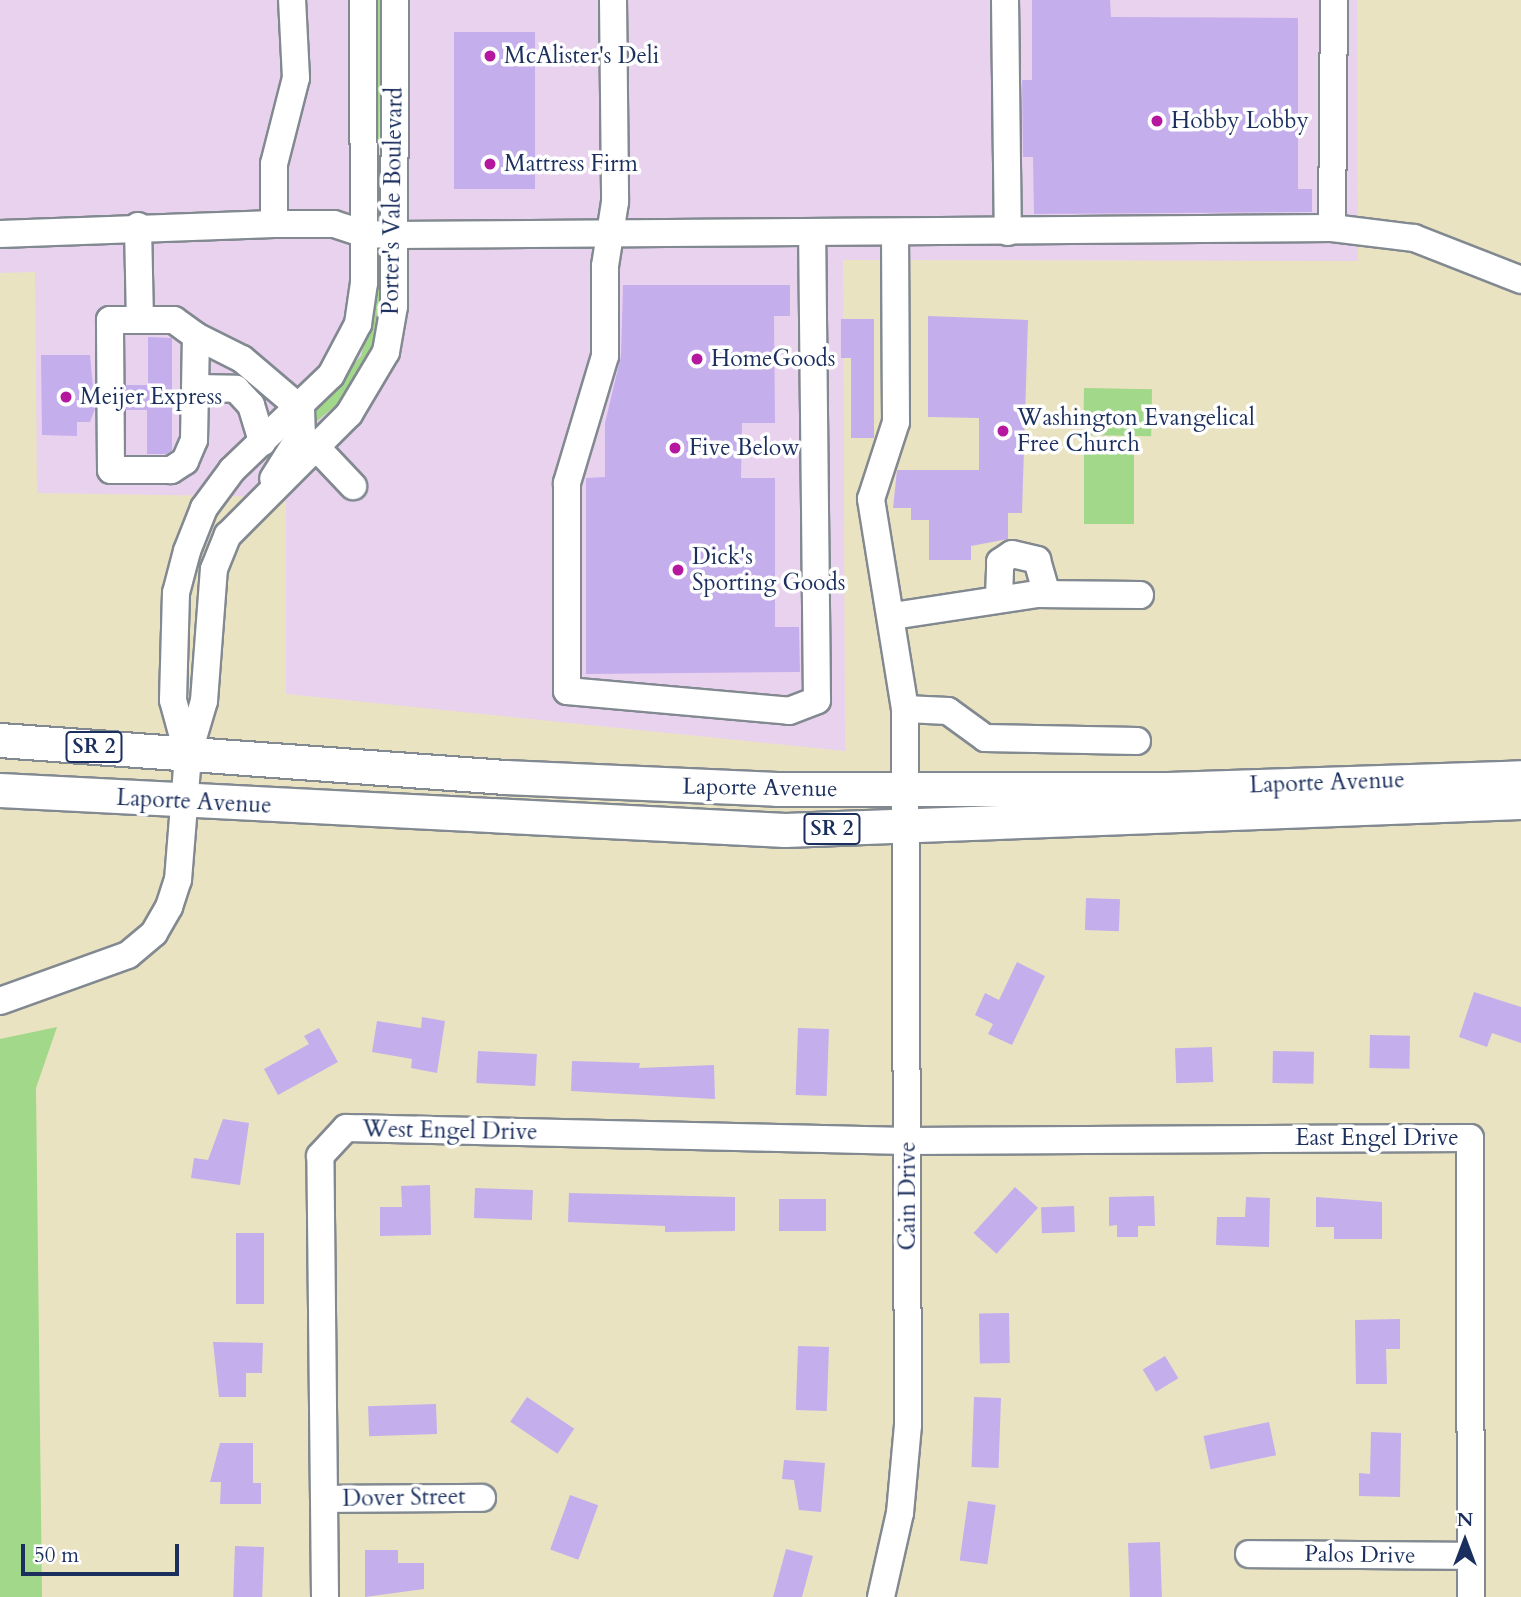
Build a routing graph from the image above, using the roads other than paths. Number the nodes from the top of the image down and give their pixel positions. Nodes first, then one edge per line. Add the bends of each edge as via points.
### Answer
1 (292, 0) edge
2 (363, 0) edge
3 (395, 0) edge
4 (613, 0) edge
5 (1005, 0) edge
6 (1334, 0) edge
7 (274, 223) junction
8 (138, 226) junction
9 (1332, 228) junction
10 (895, 232) junction
11 (1008, 232) junction
12 (812, 233) junction
13 (0, 234) edge
14 (364, 234) junction
15 (610, 234) junction
16 (395, 235) junction
17 (1521, 280) edge
18 (140, 319) junction
19 (196, 336) junction
20 (197, 388) junction
21 (301, 409) junction
22 (262, 442) junction
23 (316, 447) junction
24 (353, 486) dead end
25 (265, 497) junction
26 (1047, 594) junction
27 (1140, 595) dead end
28 (999, 598) junction
29 (893, 615) junction
30 (905, 709) junction
31 (0, 740) edge
32 (1136, 741) dead end
33 (188, 755) junction
34 (1521, 777) edge
35 (0, 790) edge
36 (906, 792) junction
37 (185, 802) junction
38 (1521, 802) edge
39 (908, 827) junction
40 (0, 1001) edge
41 (907, 1141) junction
42 (482, 1498) dead end
43 (326, 1499) junction
44 (1249, 1554) dead end
45 (1471, 1556) junction
46 (325, 1597) edge
47 (881, 1597) edge
48 (1471, 1597) edge

1 - 7 street via 296,78 274,164
2 - 14 street, Porter's Vale Boulevard
3 - 16 street, Porter's Vale Boulevard
4 - 15 street
5 - 11 street
6 - 9 street
7 - 8 street
7 - 14 street via 334,223
8 - 13 street
8 - 18 street
9 - 11 street
9 - 17 street via 1414,238
10 - 11 street
10 - 12 street
10 - 29 street, Cain Drive via 895,422 871,499
12 - 15 street
12 - 15 street via 822,682 817,699 789,711 567,691 567,484 604,370
14 - 16 street
14 - 21 street, Porter's Vale Boulevard via 358,324 348,351
15 - 16 street
16 - 23 street, Porter's Vale Boulevard via 386,352 349,414
18 - 19 street via 174,320
18 - 20 street via 110,320 111,470 171,470 185,461 194,440
19 - 20 street
19 - 21 street via 242,359
20 - 22 street via 236,389 251,405
21 - 22 street, Porter's Vale Boulevard
21 - 25 street via 302,433
22 - 33 street, Porter's Vale Boulevard via 204,508 176,593 173,700
23 - 24 street
23 - 25 street, Porter's Vale Boulevard
25 - 33 street, Porter's Vale Boulevard via 228,535 214,569 204,701
26 - 27 street
26 - 28 street
26 - 28 street via 1037,560 1012,554 1000,562
28 - 29 street
29 - 30 street, Cain Drive
30 - 32 street via 948,711 985,738
30 - 36 street, Cain Drive
31 - 33 main road, Laporte Avenue / SR 2
33 - 36 main road, Laporte Avenue / SR 2 via 667,786
33 - 37 street, Porter's Vale Boulevard
34 - 36 main road, Laporte Avenue / SR 2
35 - 37 main road, Laporte Avenue / SR 2
36 - 39 street, Cain Drive
37 - 39 main road, Laporte Avenue / SR 2 via 669,828
37 - 40 street, Porter's Vale Boulevard via 178,880 154,933 102,967
38 - 39 main road, Laporte Avenue / SR 2
39 - 41 street, Cain Drive
41 - 43 street, West Engel Drive via 346,1128 320,1156
41 - 45 street, East Engel Drive via 1471,1138
41 - 47 street, Cain Drive via 908,1424 900,1513
42 - 43 street, Dover Street
43 - 46 street, West Engel Drive
44 - 45 street, Palos Drive
45 - 48 street, East Engel Drive

